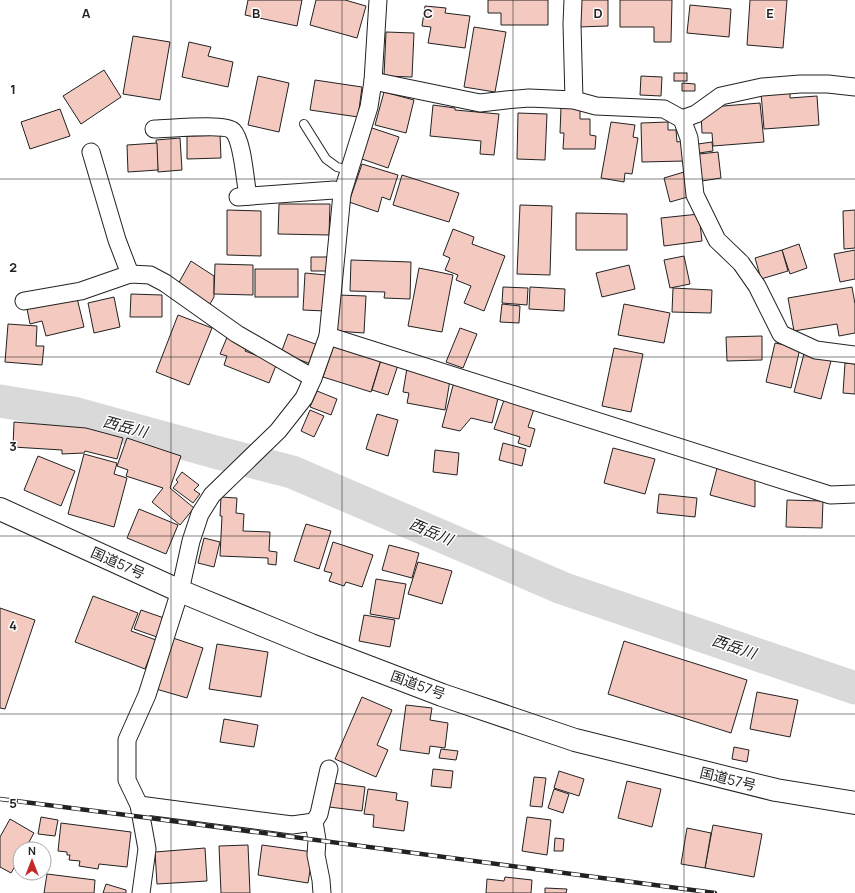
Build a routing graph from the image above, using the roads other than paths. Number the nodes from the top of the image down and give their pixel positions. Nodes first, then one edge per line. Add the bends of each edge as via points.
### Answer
1 (378, 0) edge
2 (573, 0) edge
3 (373, 81) junction
4 (855, 87) edge
5 (574, 100) junction
6 (682, 119) junction
7 (304, 124) dead end
8 (154, 130) dead end
9 (91, 152) dead end
10 (349, 170) junction
11 (342, 194) junction
12 (130, 274) junction
13 (24, 301) dead end
14 (328, 336) junction
15 (855, 355) edge
16 (313, 378) junction
17 (855, 494) edge
18 (0, 509) edge
19 (180, 591) junction
20 (329, 769) dead end
21 (855, 803) edge
22 (139, 805) junction
23 (314, 822) junction
24 (141, 893) edge
25 (322, 893) edge

1 - 3 street
2 - 5 street
3 - 5 street via 480,103 529,98
3 - 10 street via 369,107
4 - 6 street via 807,84 762,87 721,96 696,114
5 - 6 street via 596,106 664,109
6 - 15 street via 689,138 695,195 717,240 741,263 757,286 781,334 816,350
7 - 10 lane via 326,159 336,167
8 - 11 street via 221,126 233,130 239,140 243,197 334,190
9 - 12 street via 116,240
10 - 11 street
11 - 14 street
12 - 13 street via 81,291
12 - 16 street via 150,274 237,334
14 - 16 street
14 - 17 street via 830,495
16 - 19 street via 304,398 278,431 212,495 200,514
18 - 19 highway, 国道57号
19 - 21 highway, 国道57号 via 442,695 575,740 776,790
19 - 22 street via 147,695 127,740 127,780
20 - 23 street via 319,814
22 - 23 street via 292,825
22 - 24 street via 147,849
23 - 25 street

